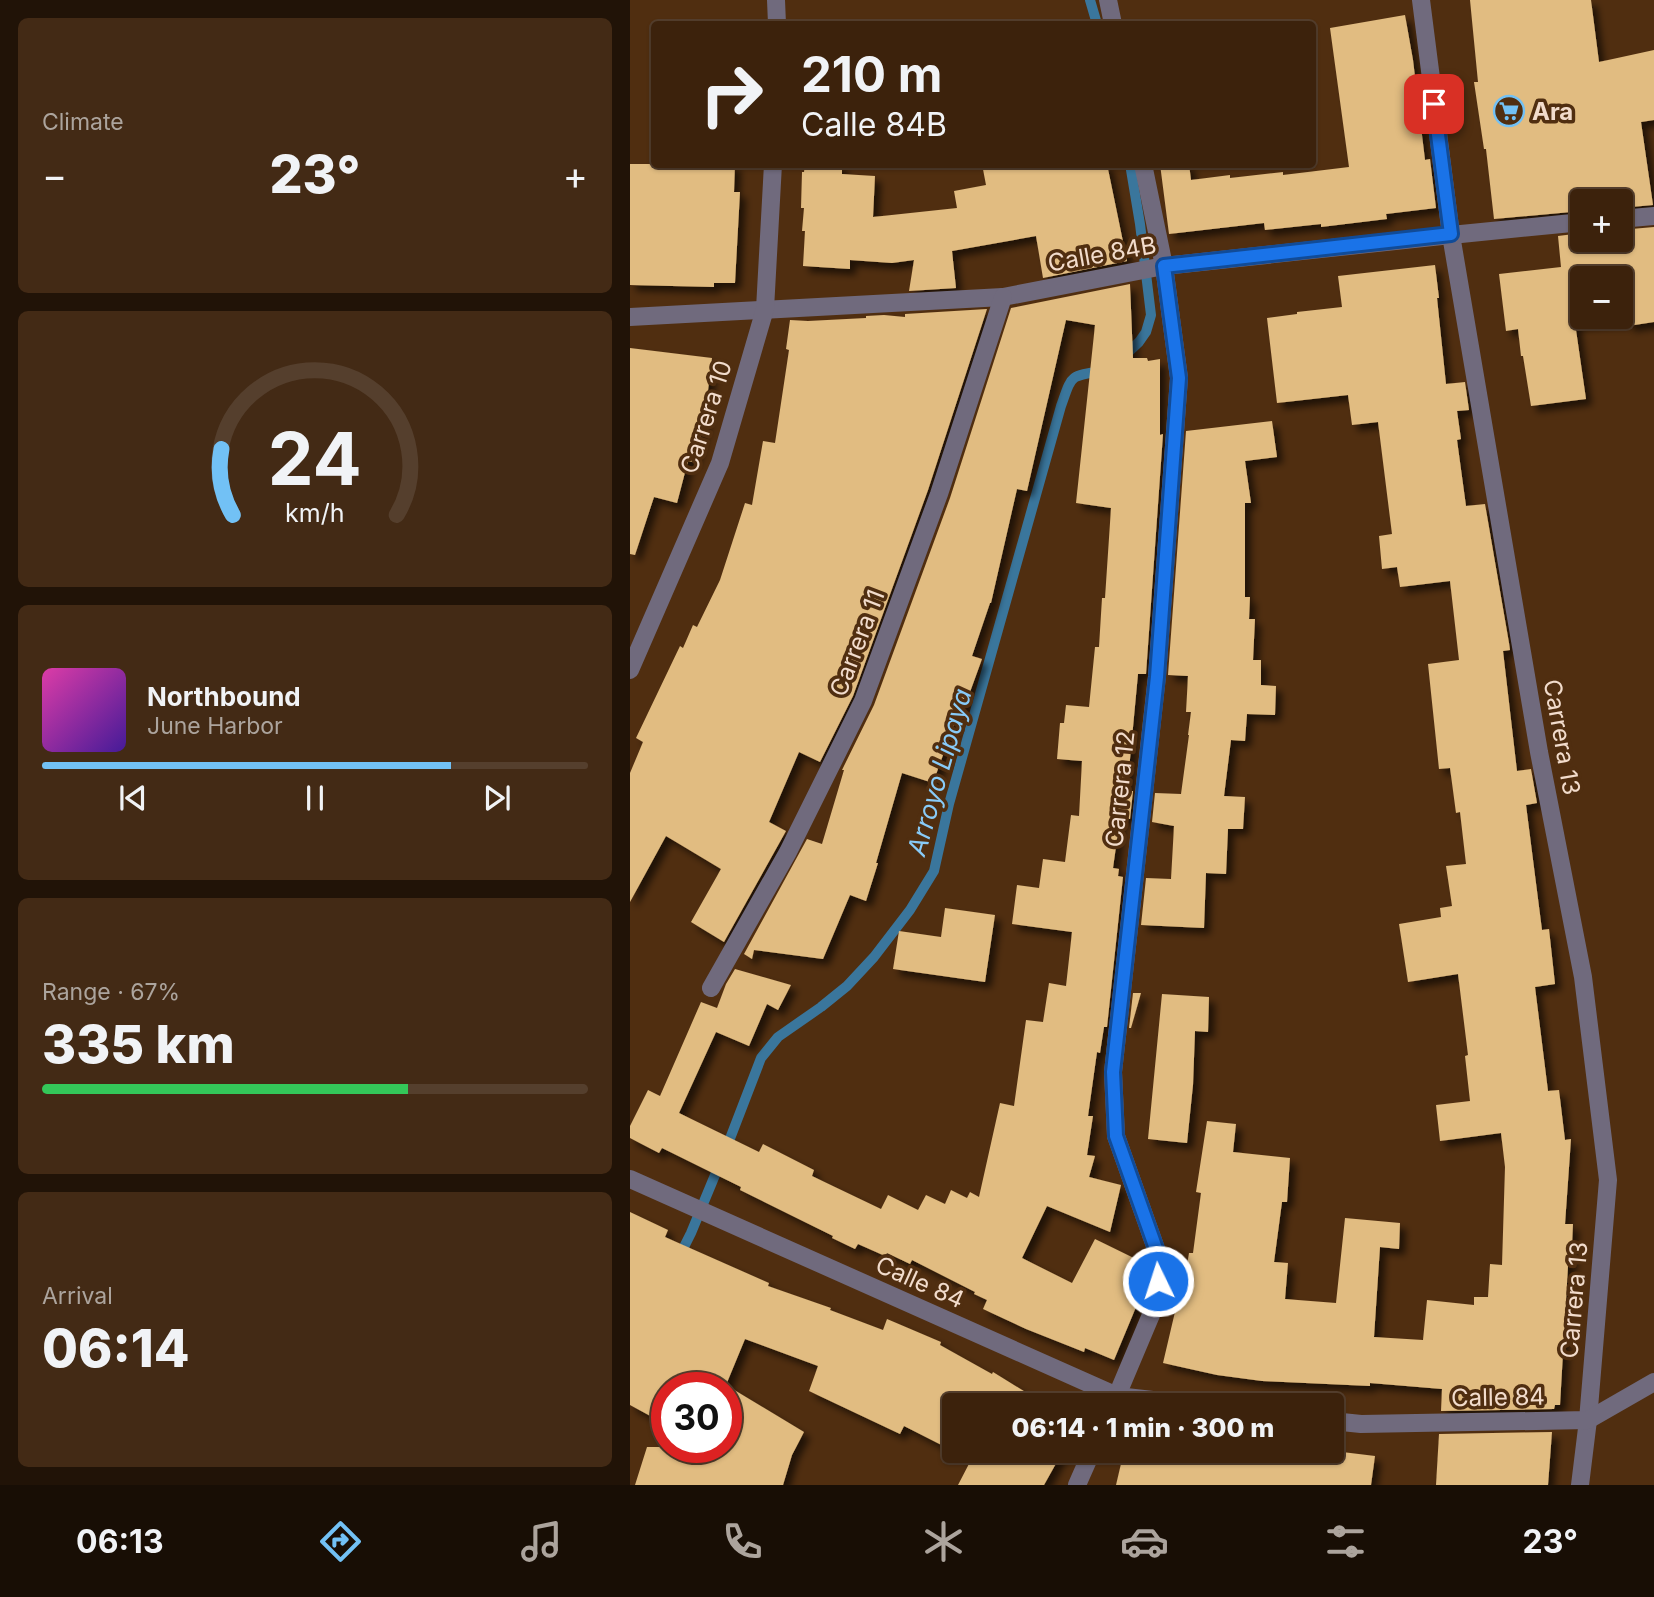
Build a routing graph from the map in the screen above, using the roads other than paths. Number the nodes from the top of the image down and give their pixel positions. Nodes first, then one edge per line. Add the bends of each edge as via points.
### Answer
1 (776, 0) edge
2 (1108, 0) edge
3 (1421, 0) edge
4 (777, 21) edge
5 (1112, 21) edge
6 (773, 168) edge
7 (1144, 168) edge
8 (1654, 216) edge
9 (1633, 218) edge
10 (1570, 223) edge
11 (1451, 234) junction
12 (1161, 268) junction
13 (1003, 297) junction
14 (765, 309) junction
15 (630, 317) edge
16 (630, 670) edge
17 (711, 988) dead end
18 (630, 1179) edge
19 (1654, 1381) edge
20 (1098, 1393) edge
21 (1118, 1393) edge
22 (1588, 1420) junction
23 (1344, 1422) edge
24 (1087, 1463) edge
25 (1077, 1485) edge
26 (1580, 1485) edge

1 - 4 street
2 - 5 street
3 - 11 street, Carrera 13
6 - 14 street, Carrera 10
7 - 12 street, Carrera 12
8 - 9 street
10 - 11 street, Calle 84B
11 - 12 street, Calle 84B
11 - 22 street, Carrera 13 via 1536,739 1583,976 1608,1180
12 - 13 street, Calle 84B
12 - 21 street, Carrera 12 via 1179,378 1157,677 1113,1072 1116,1136 1160,1260 1156,1303
13 - 14 street, Calle 84B
13 - 17 street, Carrera 11 via 939,494 863,701 788,852
14 - 15 street, Calle 84B
14 - 16 street, Carrera 10 via 720,463
18 - 20 street, Calle 84
19 - 22 street, Calle 84
22 - 23 street, Calle 84
22 - 26 street, Carrera 13
24 - 25 street

